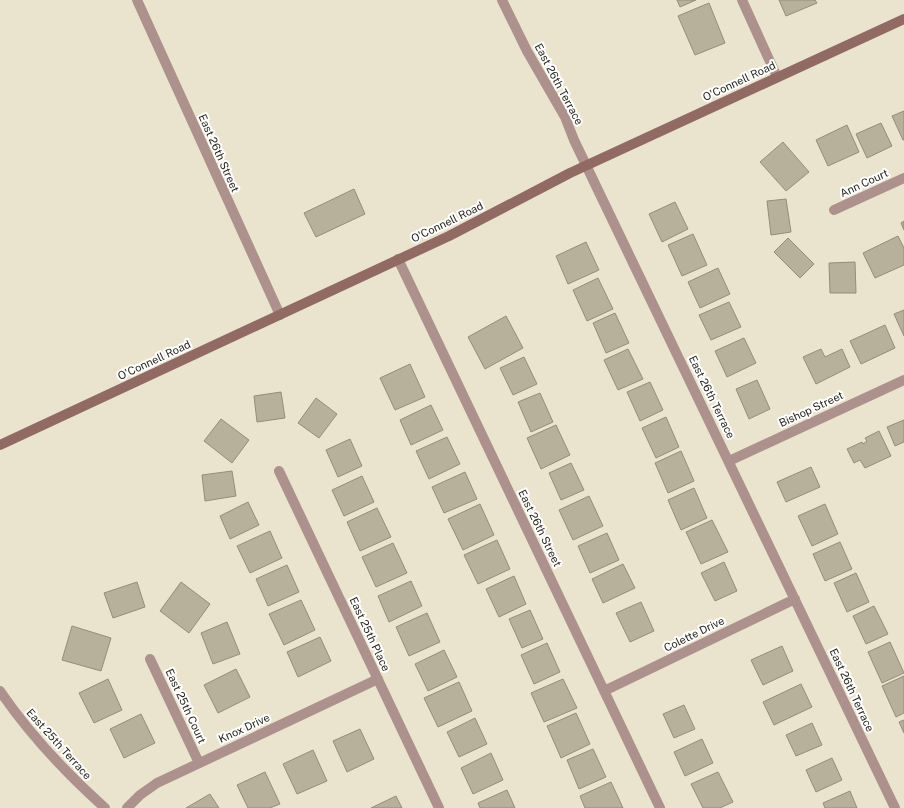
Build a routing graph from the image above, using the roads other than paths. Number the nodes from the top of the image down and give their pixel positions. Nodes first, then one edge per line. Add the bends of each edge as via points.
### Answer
1 (137, 0) edge
2 (502, 0) edge
3 (742, 0) edge
4 (904, 19) edge
5 (777, 77) junction
6 (587, 165) junction
7 (904, 178) edge
8 (834, 210) dead end
9 (398, 259) junction
10 (280, 315) junction
11 (904, 380) edge
12 (0, 445) edge
13 (729, 461) junction
14 (279, 471) dead end
15 (795, 599) junction
16 (150, 659) dead end
17 (378, 679) junction
18 (0, 691) edge
19 (604, 691) junction
20 (199, 763) junction
21 (105, 808) edge
22 (127, 808) edge
23 (439, 808) edge
24 (660, 808) edge
25 (895, 808) edge

1 - 10 street, East 26th Street
2 - 6 street, East 26th Terrace via 527,51 565,117
3 - 5 street
4 - 5 street, O'Connell Road
5 - 6 street, O'Connell Road
6 - 9 street, O'Connell Road via 449,236
6 - 13 street, East 26th Terrace
7 - 8 street, Ann Court
9 - 10 street, O'Connell Road
9 - 19 street, East 26th Street
10 - 12 street, O'Connell Road
11 - 13 street, Bishop Street
13 - 15 street, East 26th Terrace
14 - 17 street, East 25th Place
15 - 19 street, Colette Drive
15 - 25 street, East 26th Terrace
16 - 20 street, East 25th Court
17 - 20 street, Knox Drive
17 - 23 street, East 25th Place
18 - 21 street, East 25th Terrace via 55,760
19 - 24 street, East 26th Street
20 - 22 street, Knox Drive via 157,783

